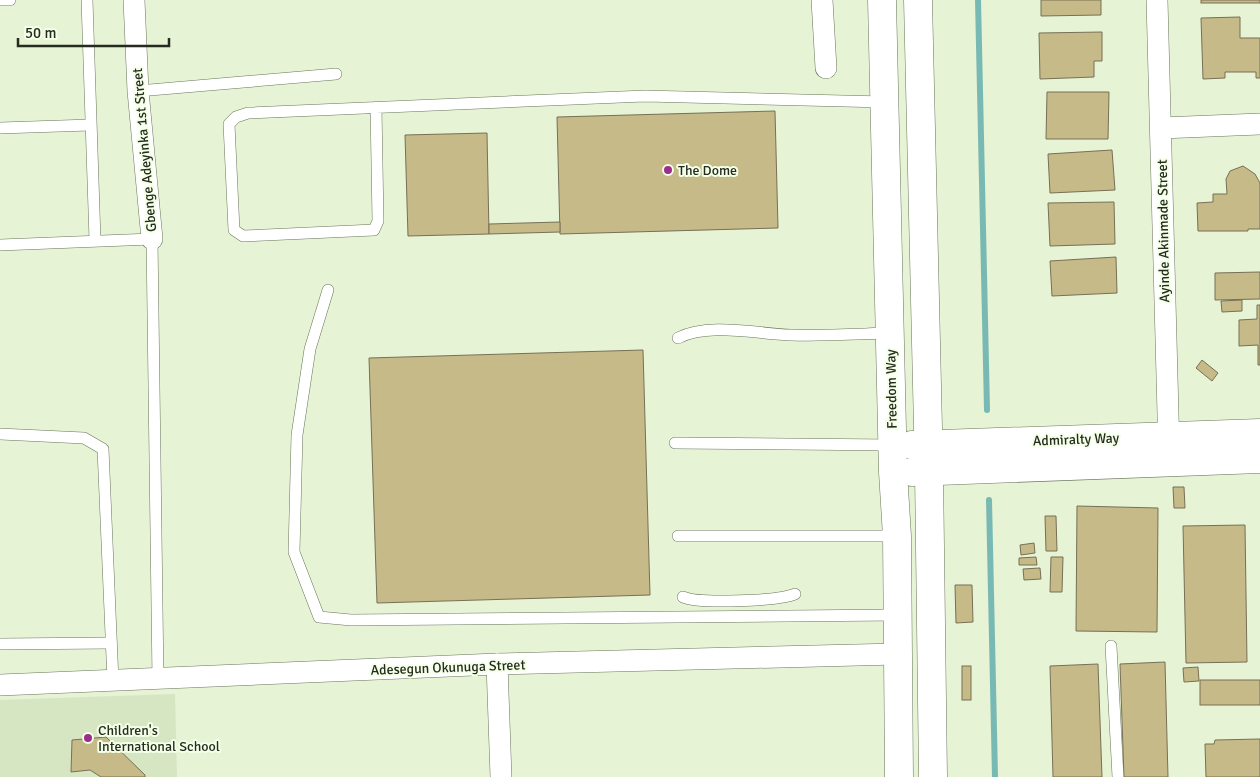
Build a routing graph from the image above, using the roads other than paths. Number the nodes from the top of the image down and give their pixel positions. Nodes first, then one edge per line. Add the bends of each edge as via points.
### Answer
1 (0, 0) edge
2 (10, 0) edge
3 (87, 0) edge
4 (134, 0) edge
5 (822, 0) edge
6 (882, 0) edge
7 (918, 0) edge
8 (1157, 0) edge
9 (826, 68) dead end
10 (336, 74) dead end
11 (138, 91) junction
12 (885, 102) junction
13 (376, 107) junction
14 (1260, 124) edge
15 (90, 125) junction
16 (0, 128) edge
17 (1161, 128) junction
18 (152, 239) junction
19 (95, 240) junction
20 (0, 245) edge
21 (328, 290) dead end
22 (890, 333) junction
23 (678, 338) dead end
24 (1260, 433) edge
25 (0, 434) edge
26 (675, 443) dead end
27 (929, 444) junction
28 (892, 445) junction
29 (1168, 449) junction
30 (1260, 459) edge
31 (929, 471) junction
32 (893, 472) junction
33 (678, 536) dead end
34 (897, 536) junction
35 (795, 594) dead end
36 (683, 597) dead end
37 (897, 615) junction
38 (111, 643) junction
39 (0, 644) edge
40 (1111, 646) dead end
41 (897, 654) junction
42 (498, 664) junction
43 (158, 680) junction
44 (114, 681) junction
45 (0, 686) edge
46 (501, 777) edge
47 (898, 777) edge
48 (933, 777) edge
49 (1118, 777) edge

1 - 2 lane
3 - 15 lane
4 - 11 street, Gbenge Adeyinka 1st Street
5 - 9 street
6 - 12 main road, Freedom Way
7 - 27 main road
8 - 17 street, Ayinde Akinmade Street
10 - 11 lane
11 - 18 street, Gbenge Adeyinka 1st Street
12 - 13 lane via 646,96
12 - 22 main road, Freedom Way
13 - 13 lane via 248,112 236,117 229,124 234,230 243,236 374,230 378,221
14 - 17 street
15 - 16 lane
15 - 19 lane
17 - 29 street, Ayinde Akinmade Street
18 - 19 lane
18 - 43 lane
19 - 20 lane
21 - 37 lane via 310,349 297,435 294,552 318,617 352,620
22 - 23 lane via 689,332
22 - 28 main road, Freedom Way
24 - 29 main road, Admiralty Way
25 - 38 lane via 84,438 103,448
26 - 28 lane
27 - 28 main road, Admiralty Way
27 - 29 main road, Admiralty Way
27 - 31 main road
28 - 32 main road, Freedom Way
29 - 30 main road, Admiralty Way
29 - 31 main road, Admiralty Way
31 - 32 main road, Admiralty Way
31 - 48 main road
32 - 34 main road, Freedom Way
33 - 34 lane
34 - 37 main road, Freedom Way
35 - 36 lane via 786,598 691,600
37 - 41 main road, Freedom Way
38 - 39 lane
38 - 44 lane
40 - 49 lane
41 - 42 street, Adesegun Okunuga Street
41 - 47 main road, Freedom Way
42 - 43 street, Adesegun Okunuga Street
42 - 46 street
43 - 44 street, Adesegun Okunuga Street
44 - 45 street, Adesegun Okunuga Street

